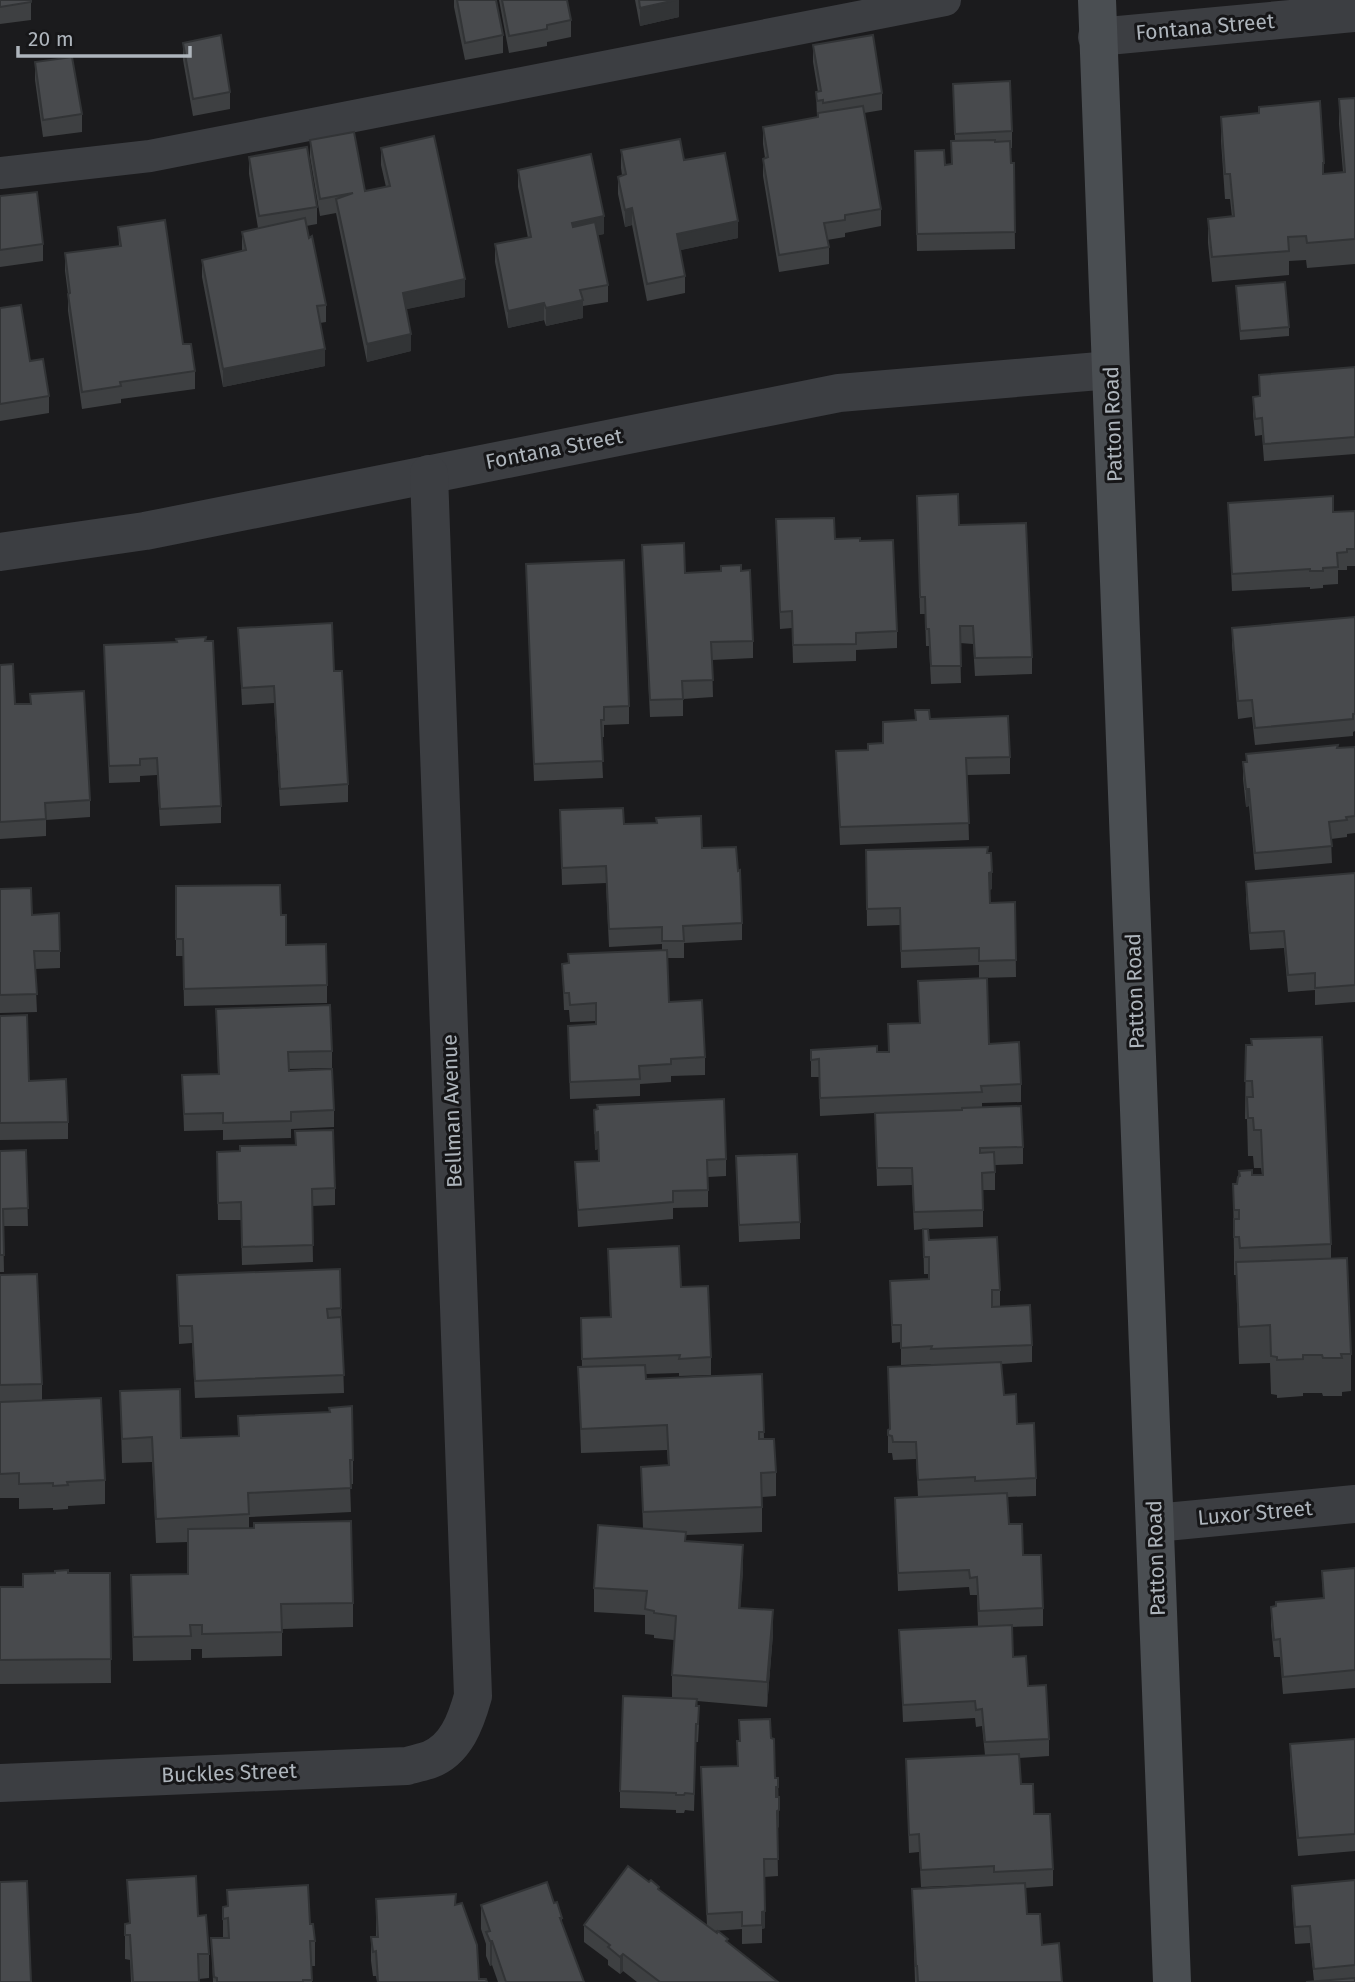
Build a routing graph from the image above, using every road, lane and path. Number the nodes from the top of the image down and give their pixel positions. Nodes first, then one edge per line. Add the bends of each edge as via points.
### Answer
1 (945, 0) edge
2 (1355, 13) edge
3 (1097, 18) edge
4 (0, 173) edge
5 (1111, 370) junction
6 (429, 474) junction
7 (0, 552) edge
8 (1355, 1504) edge
9 (1155, 1522) junction
10 (453, 1743) joint
11 (0, 1783) edge
12 (1172, 1982) edge

1 - 4 lane via 150,156
2 - 3 street, Fontana Street
3 - 5 street, Patton Road
5 - 6 street, Fontana Street via 839,393
5 - 9 street, Patton Road
6 - 7 street, Fontana Street via 145,531
6 - 10 street, Bellman Avenue via 472,1696 466,1721
8 - 9 street, Luxor Street
9 - 12 street, Patton Road
10 - 11 street, Buckles Street via 432,1759 407,1766

